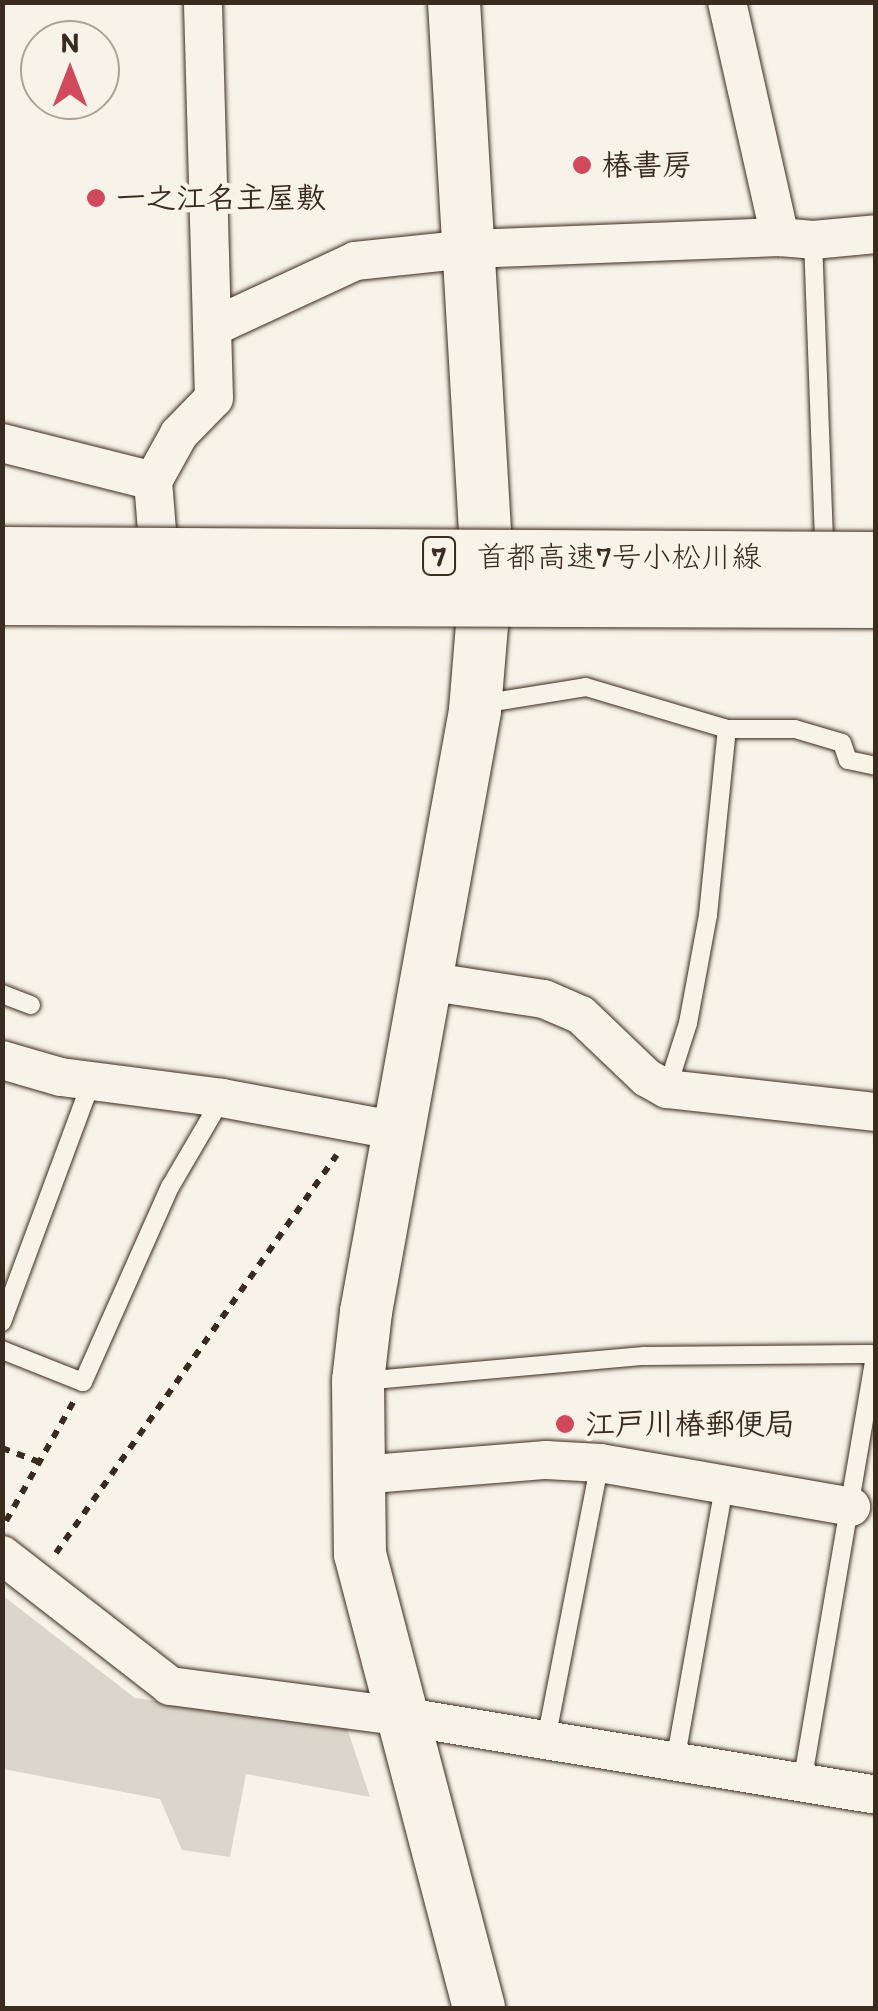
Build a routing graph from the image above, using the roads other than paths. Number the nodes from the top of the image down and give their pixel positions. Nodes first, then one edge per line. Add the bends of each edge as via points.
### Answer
1 (203, 2) edge
2 (454, 2) edge
3 (727, 2) edge
4 (874, 227) edge
5 (797, 238) junction
6 (470, 250) junction
7 (250, 312) junction
8 (213, 327) junction
9 (214, 398) junction
10 (2, 443) edge
11 (153, 481) junction
12 (2, 530) edge
13 (158, 530) junction
14 (485, 532) junction
15 (876, 533) edge
16 (824, 534) junction
17 (2, 554) edge
18 (876, 558) edge
19 (2, 597) edge
20 (876, 600) edge
21 (2, 622) edge
22 (482, 625) junction
23 (876, 626) edge
24 (476, 704) junction
25 (727, 729) junction
26 (876, 766) edge
27 (426, 980) junction
28 (2, 994) edge
29 (31, 1004) dead end
30 (2, 1060) edge
31 (92, 1080) junction
32 (668, 1089) junction
33 (222, 1098) junction
34 (876, 1112) edge
35 (380, 1126) junction
36 (2, 1322) edge
37 (2, 1350) edge
38 (875, 1354) edge
39 (358, 1381) junction
40 (600, 1462) junction
41 (359, 1475) junction
42 (724, 1486) junction
43 (852, 1507) junction
44 (2, 1555) edge
45 (406, 1718) junction
46 (546, 1740) junction
47 (676, 1762) junction
48 (802, 1783) junction
49 (876, 1795) edge
50 (479, 2008) edge

1 - 8 street
2 - 6 street
3 - 5 street
4 - 5 street
5 - 6 street
5 - 16 lane
6 - 7 street via 355,262
6 - 14 street
7 - 8 street
7 - 9 street via 230,378
8 - 9 street
9 - 11 street via 179,434
10 - 11 street
11 - 13 street
12 - 13 street
13 - 14 street
14 - 16 street
14 - 22 street
15 - 16 street
17 - 18 highway, 首都高速7号小松川線 / 7, bridge
19 - 20 highway, 首都高速7号小松川線 / 7, bridge
21 - 22 street
22 - 23 street
22 - 24 street
24 - 25 lane via 586,687
24 - 27 street
25 - 26 lane via 796,729 842,743 848,760
25 - 32 lane via 708,915
27 - 32 street via 544,999 580,1015 647,1078
27 - 35 street
28 - 29 lane
30 - 31 street
31 - 33 street
31 - 36 lane
32 - 34 street
33 - 35 street
33 - 37 lane via 170,1187 83,1382
35 - 39 street
38 - 39 lane via 644,1356
38 - 43 lane
39 - 41 street
40 - 41 street
40 - 42 street
40 - 46 lane
41 - 45 street via 360,1554
42 - 43 street
42 - 47 lane
43 - 48 lane
44 - 45 street via 170,1686
45 - 46 street
45 - 50 street
46 - 47 street
47 - 48 street
48 - 49 street

